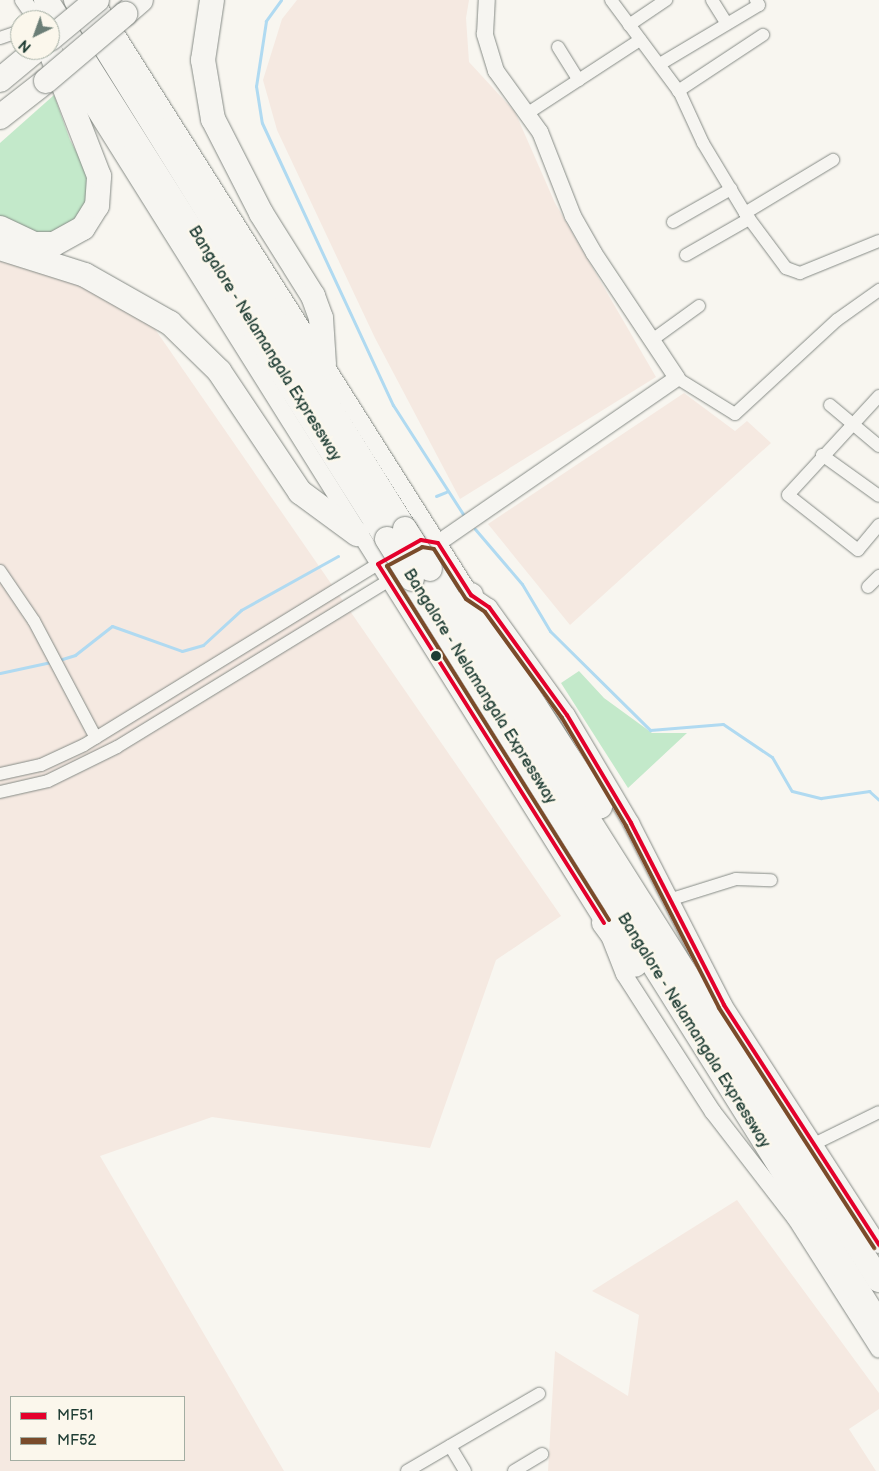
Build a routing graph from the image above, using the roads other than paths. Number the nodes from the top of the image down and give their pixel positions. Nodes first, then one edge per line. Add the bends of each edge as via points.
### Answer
1 (46, 0) edge
2 (76, 0) edge
3 (96, 0) edge
4 (212, 0) edge
5 (487, 0) edge
6 (611, 0) edge
7 (666, 0) edge
8 (712, 0) edge
9 (756, 0) edge
10 (133, 7) edge
11 (727, 24) junction
12 (629, 25) junction
13 (60, 31) edge
14 (764, 35) dead end
15 (640, 40) junction
16 (558, 48) dead end
17 (60, 56) edge
18 (25, 60) edge
19 (54, 60) edge
20 (660, 64) junction
21 (0, 80) edge
22 (579, 80) junction
23 (678, 91) junction
24 (528, 113) junction
25 (0, 118) edge
26 (833, 160) dead end
27 (731, 190) junction
28 (747, 216) junction
29 (673, 222) dead end
30 (0, 228) edge
31 (879, 241) edge
32 (0, 248) edge
33 (686, 255) dead end
34 (879, 290) edge
35 (699, 306) dead end
36 (652, 340) junction
37 (324, 364) junction
38 (677, 378) junction
39 (879, 396) edge
40 (830, 406) dead end
41 (850, 423) junction
42 (879, 446) edge
43 (822, 455) junction
44 (879, 496) edge
45 (879, 525) edge
46 (357, 534) junction
47 (396, 534) junction
48 (438, 543) junction
49 (378, 564) junction
50 (0, 570) edge
51 (421, 574) junction
52 (879, 576) edge
53 (388, 581) junction
54 (868, 587) dead end
55 (471, 595) junction
56 (96, 738) junction
57 (0, 774) edge
58 (0, 792) edge
59 (771, 880) dead end
60 (672, 899) junction
61 (604, 923) junction
62 (676, 955) junction
63 (879, 1112) edge
64 (814, 1144) junction
65 (804, 1210) junction
66 (879, 1245) edge
67 (879, 1280) edge
68 (879, 1324) edge
69 (879, 1350) edge
70 (539, 1394) dead end
71 (450, 1446) junction
72 (542, 1454) dead end
73 (407, 1471) edge
74 (465, 1471) edge
75 (514, 1471) edge

1 - 47 highway, Bangalore - Nelamangala Expressway
2 - 47 highway, Bangalore - Nelamangala Expressway
3 - 13 highway, bridge
3 - 37 street
4 - 37 highway via 203,60 213,119 261,214 314,296 321,318
5 - 24 street via 489,55
6 - 12 street
7 - 12 street
8 - 11 street
9 - 11 street via 759,5
10 - 25 highway, bridge
11 - 20 street
12 - 15 street
14 - 23 street
15 - 20 street
15 - 22 street
16 - 22 street
17 - 46 street
18 - 21 highway
19 - 30 highway via 99,176 97,206 83,228 54,244 36,244
20 - 23 street
22 - 24 street
23 - 27 street
24 - 36 street via 573,216
26 - 28 street
27 - 28 street
27 - 29 street
28 - 31 street via 792,273
28 - 33 street
32 - 46 highway via 85,275 170,322 219,371 300,492
34 - 38 street via 837,320 735,414
35 - 36 street
36 - 38 street
37 - 48 street
38 - 48 street
39 - 41 street
40 - 41 street
41 - 42 street
41 - 43 street
43 - 44 street
43 - 45 street via 788,495 858,550
46 - 49 street
47 - 51 highway, Bangalore - Nelamangala Expressway, bridge
48 - 49 street via 421,540
48 - 53 street via 431,555
48 - 55 street
49 - 53 street
49 - 56 street
50 - 56 street via 55,661
51 - 62 highway, Bangalore - Nelamangala Expressway
51 - 65 highway, Bangalore - Nelamangala Expressway
52 - 54 street
53 - 58 street via 117,747 48,781
53 - 61 street
55 - 60 street via 489,607 567,715
55 - 62 highway via 473,610 628,851
56 - 57 street via 41,765
59 - 60 street via 736,879
60 - 64 street via 724,1005
61 - 65 highway via 637,967 730,1120
61 - 69 street via 624,974 713,1112 795,1218
62 - 67 highway, Bangalore - Nelamangala Expressway
63 - 64 street
64 - 66 street
65 - 68 highway, Bangalore - Nelamangala Expressway
70 - 71 street
71 - 73 street
71 - 74 street
72 - 75 street

